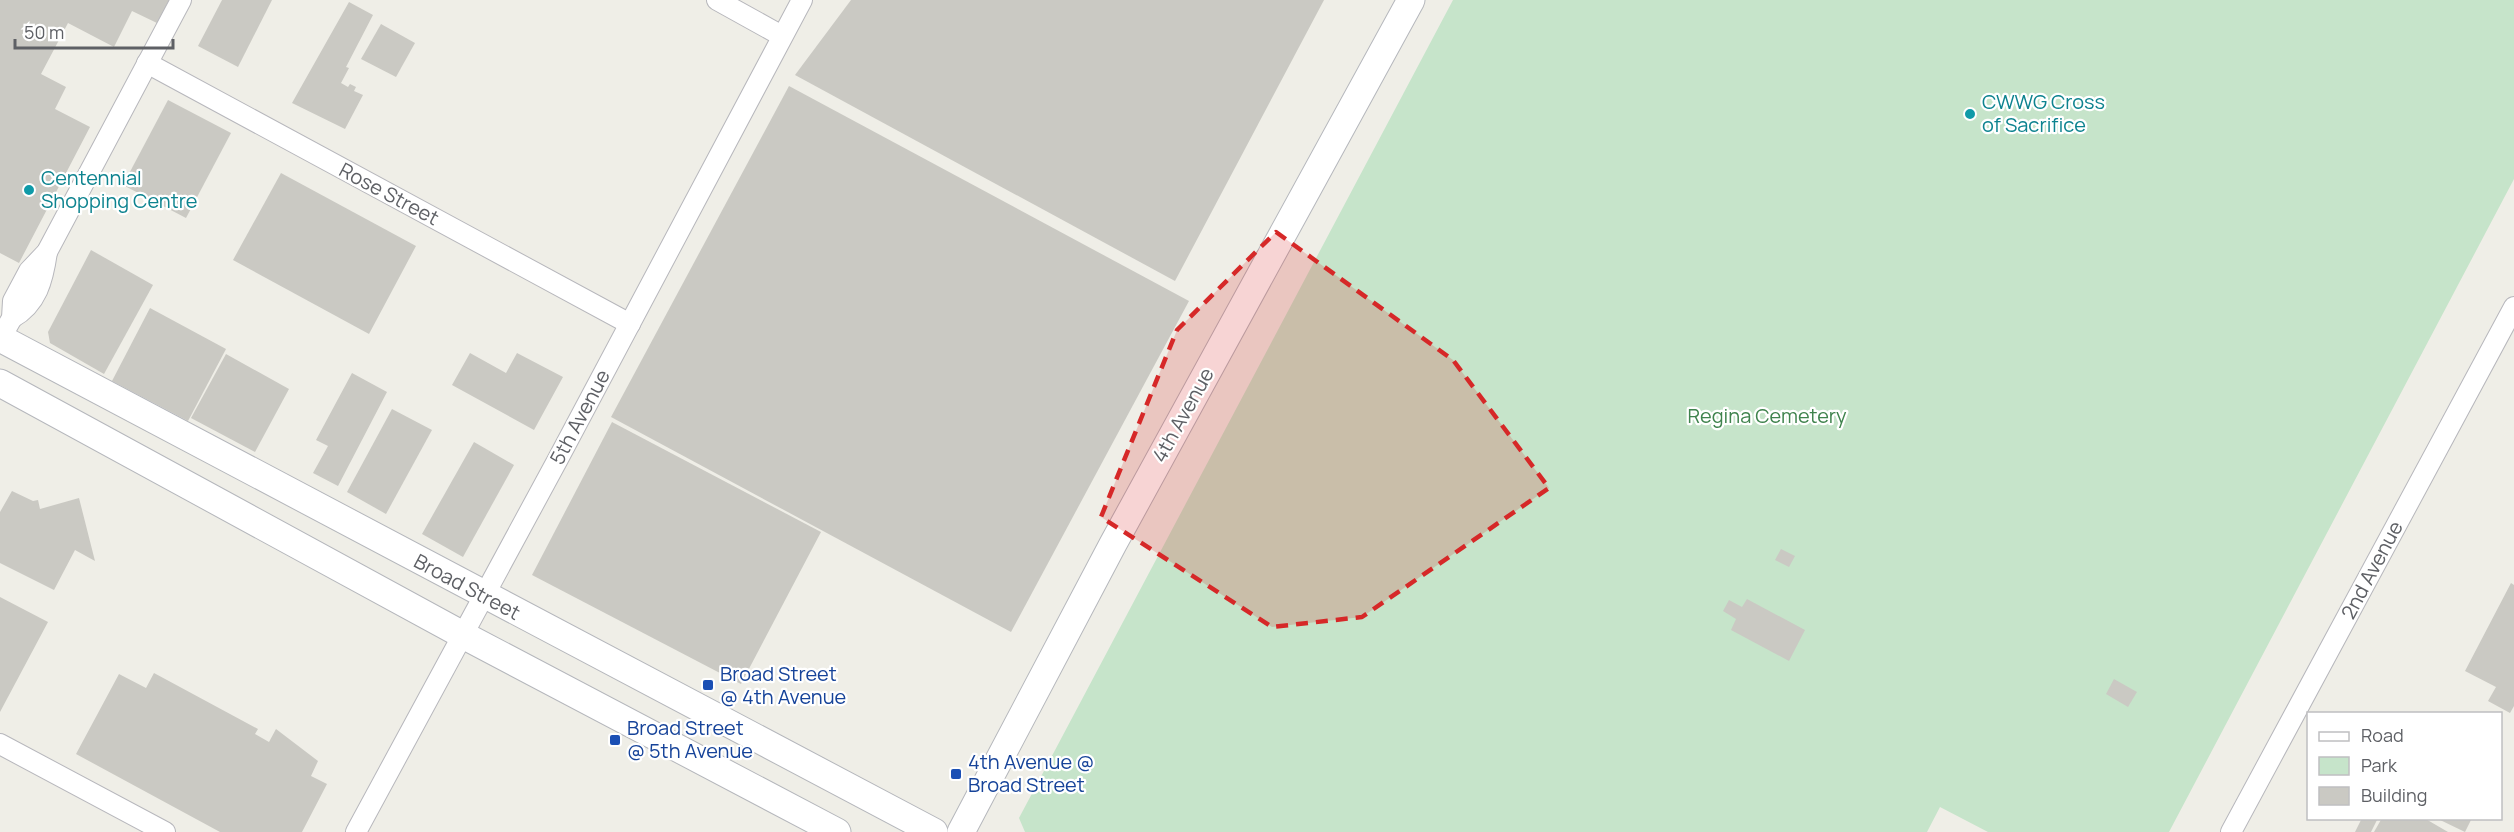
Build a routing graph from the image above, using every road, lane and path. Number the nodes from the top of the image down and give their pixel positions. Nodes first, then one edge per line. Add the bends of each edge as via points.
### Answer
1 (181, 0) edge
2 (717, 0) edge
3 (802, 0) edge
4 (1406, 2) edge
5 (782, 36) junction
6 (147, 63) junction
7 (2514, 307) edge
8 (630, 324) junction
9 (3, 334) edge
10 (0, 383) edge
11 (482, 595) junction
12 (461, 634) junction
13 (0, 744) edge
14 (165, 832) edge
15 (356, 832) edge
16 (837, 832) edge
17 (934, 832) edge
18 (961, 832) edge
19 (2231, 832) edge

1 - 6 street
2 - 5 street
3 - 5 street, 5th Avenue
4 - 18 main road, 4th Avenue
5 - 8 street, 5th Avenue
6 - 8 street, Rose Street
6 - 9 street via 47,252 43,278 27,310
7 - 19 street, 2nd Avenue
8 - 11 street, 5th Avenue
9 - 11 main road, Broad Street
10 - 12 main road
11 - 12 street, 5th Avenue
11 - 17 main road, Broad Street
12 - 15 street, 5th Avenue
12 - 16 main road
13 - 14 street

